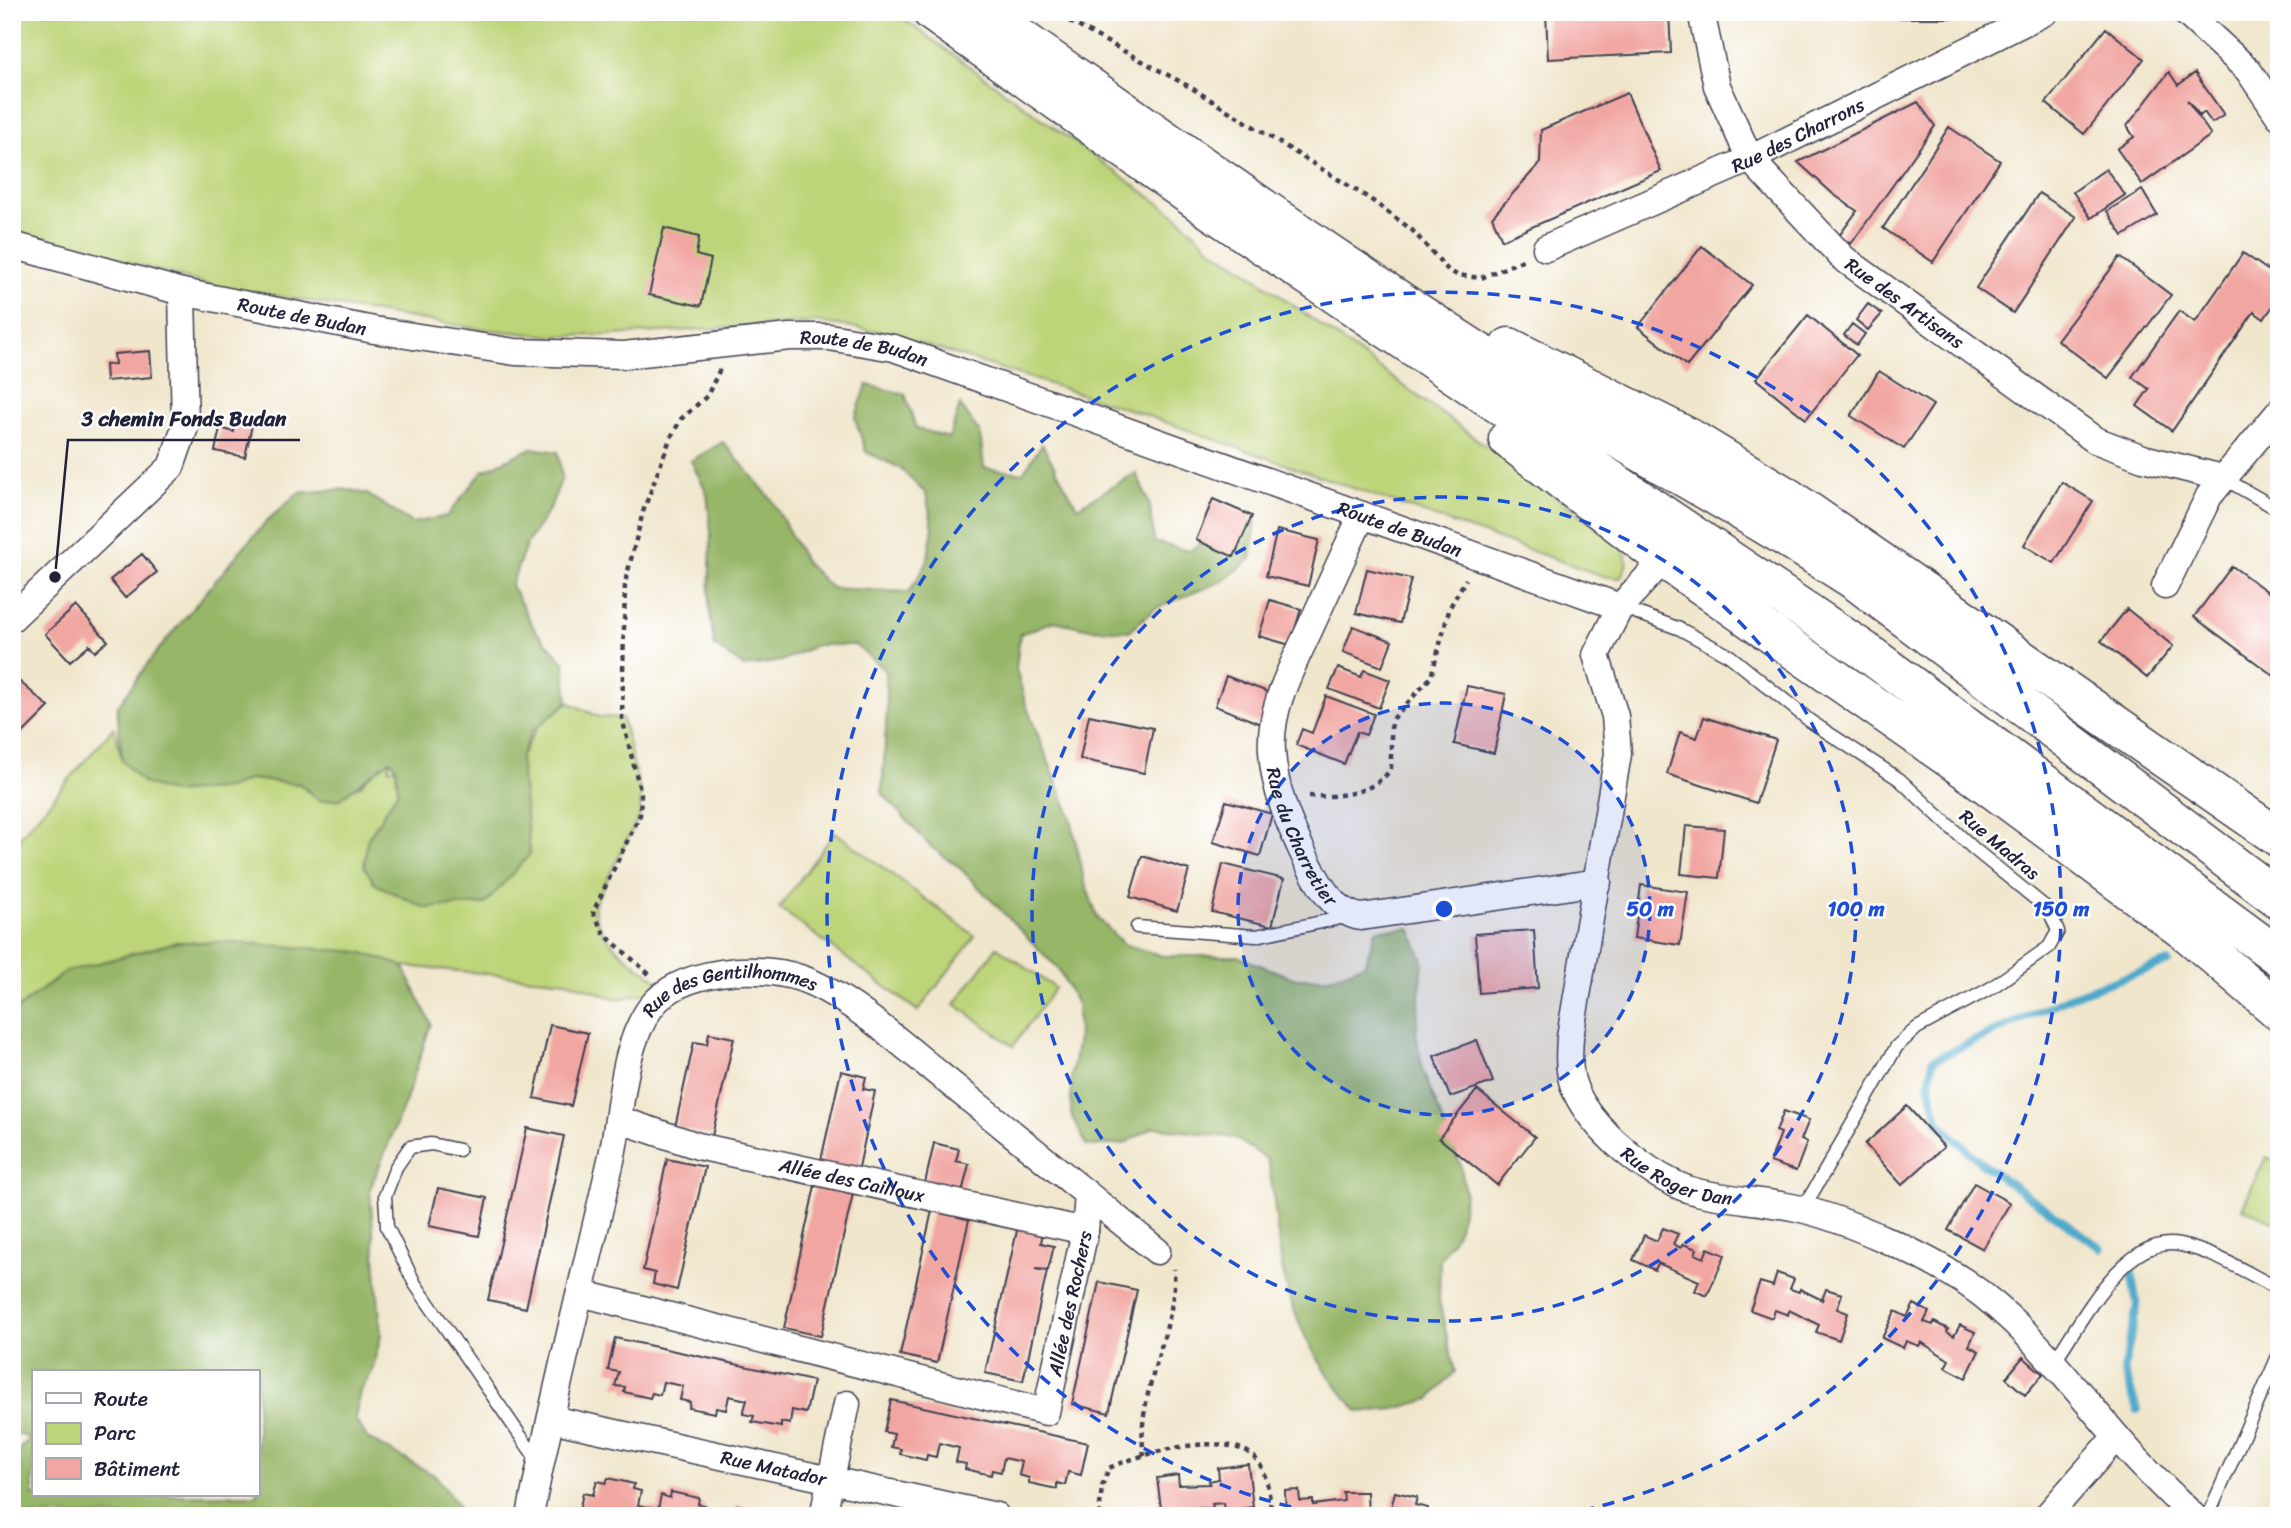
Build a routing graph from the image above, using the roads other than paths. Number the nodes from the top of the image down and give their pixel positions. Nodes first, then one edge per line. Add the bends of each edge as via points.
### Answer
1 (932, 12) edge
2 (983, 12) edge
3 (1701, 12) edge
4 (2045, 12) edge
5 (2185, 12) edge
6 (2279, 116) edge
7 (1750, 159) junction
8 (12, 245) edge
9 (1546, 248) road end
10 (182, 292) junction
11 (1378, 305) junction
12 (2279, 412) edge
13 (2223, 478) junction
14 (2279, 510) edge
15 (1362, 515) junction
16 (1664, 559) junction
17 (2165, 586) dead end
18 (1620, 607) junction
19 (12, 618) edge
20 (2279, 838) edge
21 (1598, 882) junction
22 (2279, 899) edge
23 (1350, 916) junction
24 (1137, 927) dead end
25 (2279, 957) edge
26 (2279, 1011) edge
27 (620, 1120) junction
28 (459, 1150) dead end
29 (1088, 1195) junction
30 (1803, 1209) junction
31 (1085, 1231) junction
32 (1157, 1251) road end
33 (2279, 1289) edge
34 (580, 1293) junction
35 (2279, 1354) edge
36 (2053, 1364) junction
37 (847, 1404) dead end
38 (551, 1419) junction
39 (2116, 1437) junction
40 (540, 1464) junction
41 (830, 1481) junction
42 (530, 1516) edge
43 (822, 1516) edge
44 (996, 1516) edge
45 (2047, 1516) edge
46 (2193, 1516) edge
47 (2208, 1516) edge

1 - 11 highway via 1206,208
2 - 11 highway
3 - 7 street, Rue des Artisans via 1717,86
4 - 7 street, Rue des Charrons
5 - 6 street via 2248,70
7 - 9 street, Rue des Charrons
7 - 13 street, Rue des Artisans via 1843,258 2095,440 2143,458
8 - 10 street, Route de Budan
10 - 15 street, Route de Budan via 515,352 624,355 790,337 829,337 894,348
10 - 19 street via 185,427 171,467
11 - 16 highway via 1406,360
11 - 20 highway via 1554,368 1690,438 1789,498
11 - 22 highway via 1553,400 1857,582
11 - 25 highway via 1865,651
12 - 13 street
13 - 14 lane
13 - 17 street via 2209,496
15 - 18 street, Route de Budan
15 - 23 street, Rue du Charretier via 1275,709 1271,749 1279,794 1314,875
16 - 18 street
16 - 26 highway via 1990,787 2190,935
18 - 21 street, Rue Roger Dan via 1596,655 1615,716 1618,754
18 - 30 lane, Rue Madras via 1680,629 1749,670 1820,728 1899,779 2055,920 2058,931 2049,947 1991,988 1917,1028 1897,1046
21 - 23 street, Rue du Charretier via 1378,916
21 - 30 street, Rue Roger Dan via 1569,1065 1572,1083 1591,1119 1659,1177 1678,1186
23 - 24 lane via 1256,936
27 - 29 street, Rue des Gentilhommes via 634,1042 651,1008 670,989 694,979 768,972 820,987 912,1052
27 - 31 street, Allée des Cailloux via 698,1146
27 - 34 street, Rue des Gentilhommes
28 - 40 lane via 431,1144 410,1147 385,1196 387,1227 415,1284
29 - 31 street, Allée des Rochers
29 - 32 street, Rue des Gentilhommes
30 - 36 street, Rue Roger Dan via 1885,1240 1965,1282 2017,1325
31 - 34 street, Allée des Rochers via 1046,1412
33 - 36 lane via 2178,1244 2151,1247 2117,1270
34 - 38 street, Rue des Gentilhommes
35 - 47 lane
36 - 39 street, Rue Roger Dan
37 - 41 street
38 - 40 street, Rue des Gentilhommes
38 - 41 street, Rue Matador
39 - 45 street
39 - 46 street, Rue Roger Dan
40 - 42 street, Rue des Gentilhommes
41 - 43 street
41 - 44 street, Rue Matador

